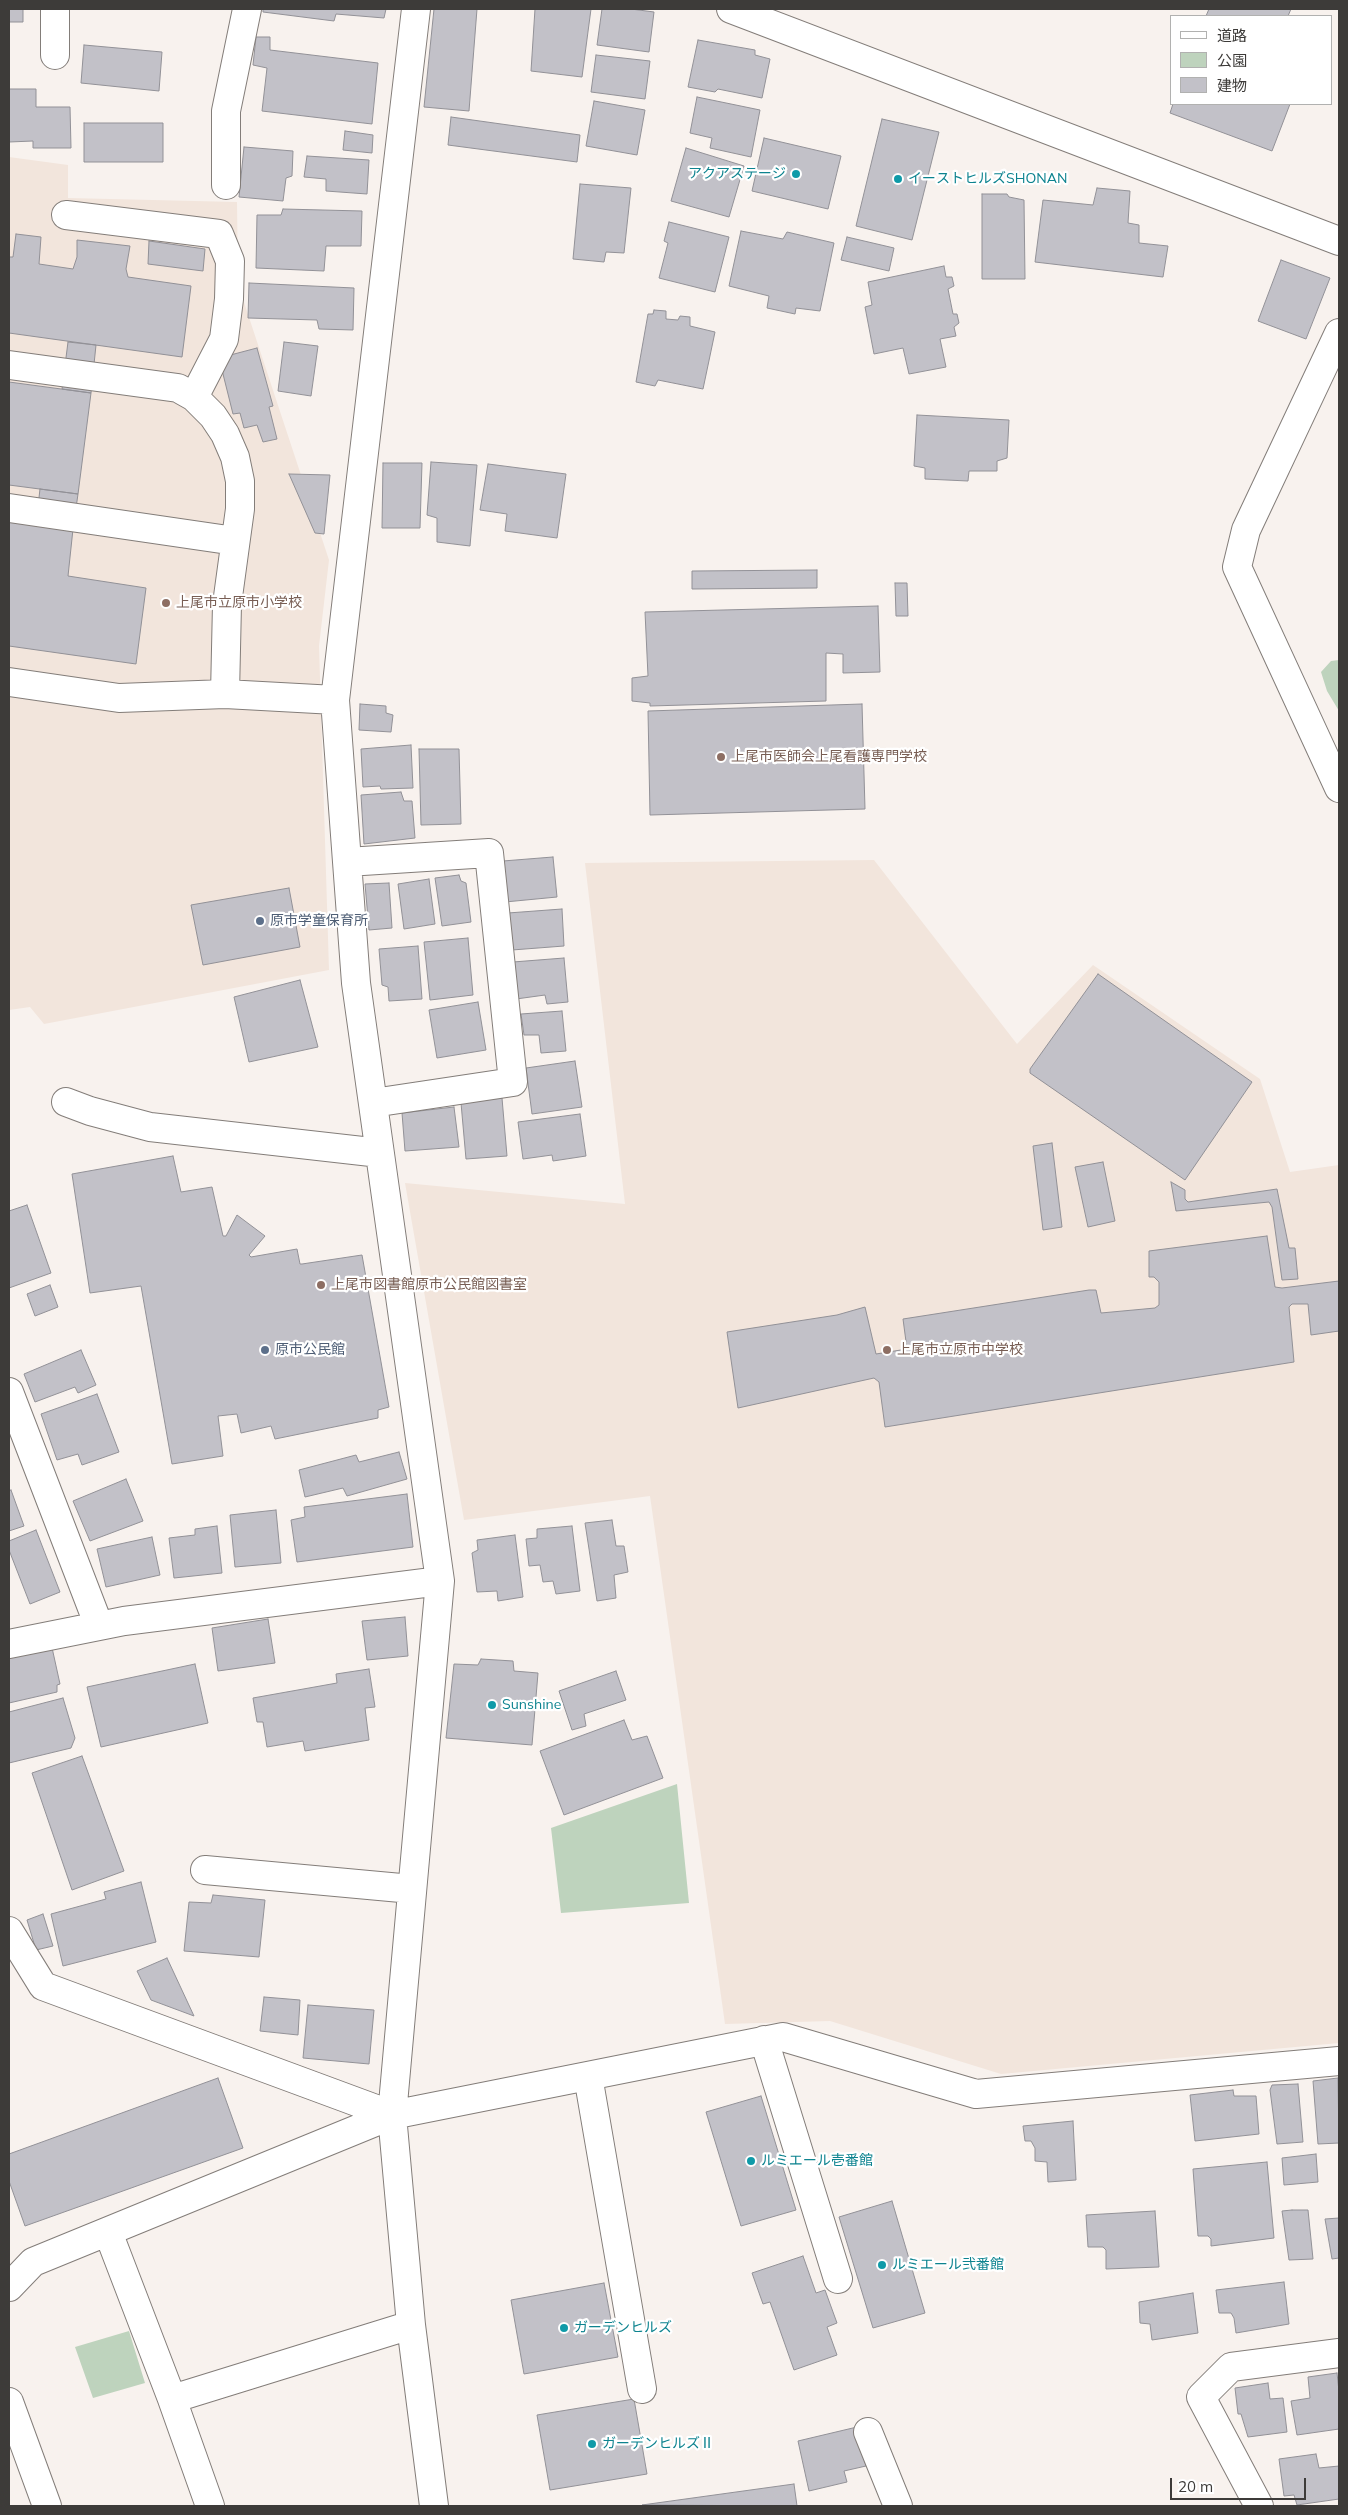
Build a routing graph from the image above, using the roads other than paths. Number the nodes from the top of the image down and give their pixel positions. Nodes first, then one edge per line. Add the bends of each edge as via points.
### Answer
1 (56, 9) edge
2 (247, 9) edge
3 (416, 9) edge
4 (731, 9) edge
5 (56, 55) dead end
6 (226, 185) dead end
7 (66, 216) dead end
8 (1339, 241) edge
9 (1339, 333) edge
10 (9, 365) edge
11 (194, 397) junction
12 (9, 508) edge
13 (235, 541) junction
14 (9, 682) edge
15 (225, 694) junction
16 (335, 700) junction
17 (1339, 788) edge
18 (347, 862) junction
19 (66, 1102) dead end
20 (373, 1103) junction
21 (380, 1153) junction
22 (9, 1392) edge
23 (440, 1581) junction
24 (99, 1626) junction
25 (9, 1644) edge
26 (205, 1870) dead end
27 (412, 1890) junction
28 (9, 1931) edge
29 (764, 2040) junction
30 (1339, 2061) edge
31 (588, 2076) junction
32 (392, 2115) junction
33 (108, 2232) junction
34 (838, 2279) dead end
35 (9, 2287) edge
36 (411, 2325) junction
37 (1339, 2353) edge
38 (642, 2389) dead end
39 (172, 2399) junction
40 (9, 2402) edge
41 (868, 2432) dead end
42 (46, 2506) edge
43 (210, 2506) edge
44 (434, 2506) edge
45 (898, 2506) edge
46 (1259, 2506) edge

1 - 5 street
2 - 6 street via 226,110
3 - 16 street
4 - 8 street
7 - 11 street via 219,234 230,261 224,339
9 - 17 street via 1246,530 1237,567
10 - 11 street via 178,388
11 - 13 street via 213,416 235,457 240,480
12 - 13 street
13 - 15 street via 227,604
14 - 15 street via 119,698
15 - 16 street
16 - 18 street
18 - 20 street via 356,983
18 - 20 street via 489,853 513,1082
19 - 21 street via 150,1127
20 - 21 street
21 - 23 street
22 - 24 street
23 - 24 street
23 - 27 street
24 - 25 street
26 - 27 street
27 - 32 street
28 - 32 street via 43,1986
29 - 30 street via 783,2038 976,2094
29 - 31 street
29 - 34 street
31 - 32 street
31 - 38 street
32 - 33 street
32 - 36 street
33 - 35 street via 33,2262
33 - 39 street
36 - 39 street
36 - 44 street
37 - 46 street via 1231,2368 1202,2397
39 - 43 street
40 - 42 street
41 - 45 street

